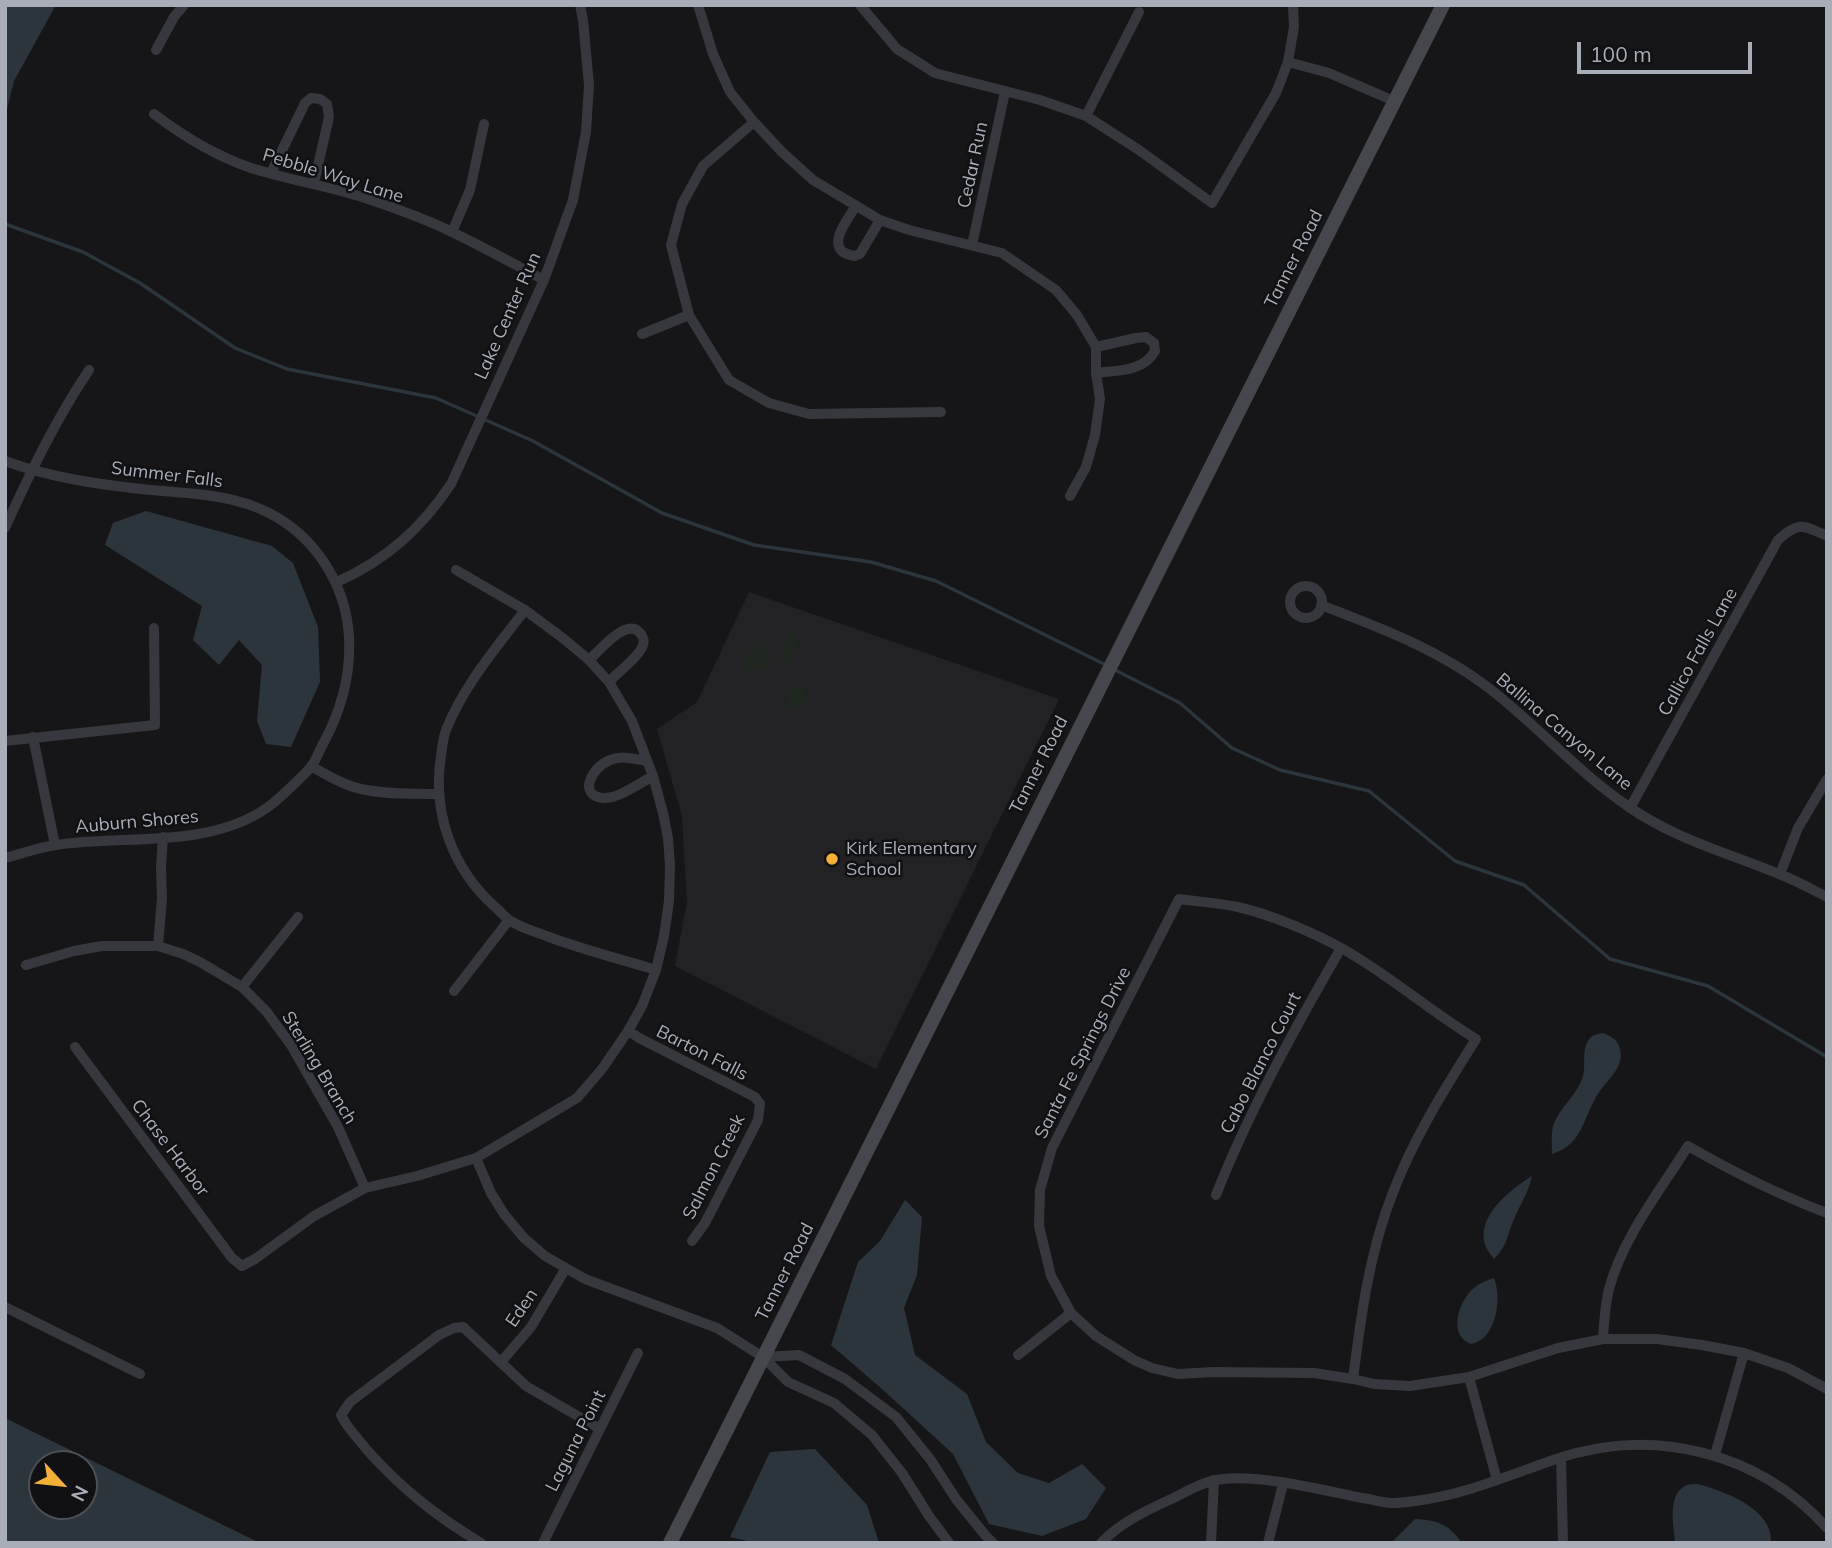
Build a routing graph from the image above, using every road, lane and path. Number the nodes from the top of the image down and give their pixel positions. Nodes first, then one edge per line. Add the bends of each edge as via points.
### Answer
1 (184, 5) edge
2 (580, 5) edge
3 (698, 5) edge
4 (860, 5) edge
5 (1293, 5) edge
6 (1443, 5) edge
7 (1139, 12) dead end
8 (156, 50) dead end
9 (1288, 62) junction
10 (1004, 92) junction
11 (1394, 101) junction
12 (153, 114) dead end
13 (1086, 116) junction
14 (754, 122) junction
15 (484, 124) dead end
16 (271, 173) junction
17 (314, 183) junction
18 (855, 206) junction
19 (880, 220) junction
20 (452, 232) junction
21 (972, 245) junction
22 (544, 280) junction
23 (689, 315) junction
24 (642, 334) dead end
25 (1096, 347) junction
26 (89, 370) dead end
27 (1097, 373) junction
28 (941, 411) dead end
29 (5, 461) edge
30 (32, 471) junction
31 (1070, 496) dead end
32 (5, 528) edge
33 (1827, 536) edge
34 (456, 570) dead end
35 (337, 582) junction
36 (1321, 605) dead end
37 (525, 610) junction
38 (154, 628) dead end
39 (589, 660) junction
40 (609, 682) junction
41 (33, 737) junction
42 (5, 741) edge
43 (647, 761) junction
44 (312, 766) junction
45 (653, 776) junction
46 (1827, 779) edge
47 (439, 793) junction
48 (1630, 808) junction
49 (163, 837) junction
50 (55, 845) junction
51 (5, 858) edge
52 (1780, 874) junction
53 (1827, 897) edge
54 (298, 917) dead end
55 (509, 920) junction
56 (158, 946) junction
57 (1341, 948) junction
58 (26, 965) dead end
59 (656, 970) junction
60 (242, 987) junction
61 (454, 991) dead end
62 (628, 1031) junction
63 (75, 1047) dead end
64 (760, 1104) joint
65 (477, 1158) junction
66 (365, 1188) junction
67 (1216, 1195) dead end
68 (1827, 1213) edge
69 (692, 1241) dead end
70 (566, 1268) junction
71 (5, 1307) edge
72 (1071, 1313) junction
73 (1603, 1339) junction
74 (638, 1353) dead end
75 (1744, 1353) junction
76 (1018, 1355) dead end
77 (763, 1357) junction
78 (501, 1362) junction
79 (140, 1374) dead end
80 (1469, 1377) junction
81 (1353, 1379) junction
82 (1827, 1389) edge
83 (600, 1429) junction
84 (1714, 1455) junction
85 (1561, 1458) junction
86 (1214, 1480) junction
87 (1497, 1480) junction
88 (1283, 1484) junction
89 (1827, 1528) edge
90 (481, 1543) edge
91 (543, 1543) edge
92 (670, 1543) edge
93 (949, 1543) edge
94 (993, 1543) edge
95 (1101, 1543) edge
96 (1211, 1543) edge
97 (1268, 1543) edge
98 (1563, 1543) edge

1 - 8 street
2 - 22 street, Lake Center Run via 589,85 586,132 573,200
3 - 14 street via 730,92
4 - 10 street via 897,49 935,73
5 - 9 street
6 - 11 main road, Tanner Road
7 - 13 street
9 - 11 street via 1329,73
9 - 13 street via 1276,93 1212,203
10 - 13 street
10 - 21 street, Cedar Run
11 - 77 main road, Tanner Road
12 - 16 street, Pebble Way Lane via 214,152
14 - 18 street via 813,180
14 - 23 street via 703,166 682,204 671,245
15 - 20 street via 470,190
16 - 17 street, Pebble Way Lane
16 - 17 street via 305,103 320,99 327,104 329,117
17 - 20 street, Pebble Way Lane
18 - 19 street
18 - 19 street via 838,237 842,251 859,254
19 - 21 street
20 - 22 street, Pebble Way Lane
21 - 25 street via 1002,253 1056,290
22 - 35 street, Lake Center Run via 451,484 434,509 393,549
23 - 24 street
23 - 28 street via 729,380 769,403 809,414
25 - 27 street
25 - 27 street via 1146,337 1155,351 1136,368
26 - 30 street
27 - 31 street via 1100,399 1095,435 1086,467
29 - 30 street, Summer Falls
30 - 32 street
30 - 35 street, Summer Falls via 122,487 231,498 251,505 271,514 307,542
33 - 48 street, Callico Falls Lane via 1806,526 1790,528 1778,540
34 - 37 street
35 - 44 street, Auburn Shores via 349,634 344,697
36 - 48 street, Ballina Canyon Lane via 1407,639 1468,674
37 - 39 street
37 - 47 street via 458,703 445,733
38 - 41 street via 155,725
39 - 40 street
39 - 40 street via 622,630 638,631 643,646
40 - 43 street via 632,720
41 - 42 street
41 - 50 street
43 - 45 street
43 - 45 street via 610,760 590,776 589,787 603,798
44 - 47 street via 362,789
44 - 49 street, Auburn Shores via 260,813 229,827
45 - 59 street via 670,865 669,901
46 - 52 street via 1798,828
47 - 55 street via 445,830 460,864 481,894
48 - 52 street, Ballina Canyon Lane via 1689,840
49 - 50 street, Auburn Shores
49 - 56 street
50 - 51 street, Auburn Shores
52 - 53 street, Ballina Canyon Lane
54 - 60 street
55 - 59 street via 564,943
55 - 61 street
56 - 58 street, Sterling Branch via 102,946
56 - 60 street, Sterling Branch via 191,958
57 - 67 street, Cabo Blanco Court via 1286,1044
57 - 72 street, Santa Fe Springs Drive via 1240,908 1179,899 1052,1148 1040,1190 1044,1252
57 - 81 street via 1476,1039 1421,1131 1391,1196 1363,1300
59 - 62 street
60 - 66 street, Sterling Branch via 291,1045 338,1127
62 - 64 street, Barton Falls via 755,1097
62 - 65 street via 577,1098
63 - 66 street, Chase Harbor via 242,1266 314,1216
64 - 69 street, Salmon Creek via 758,1120
65 - 66 street
65 - 70 street via 491,1193 510,1222 545,1256
68 - 73 street via 1736,1174 1688,1146 1627,1243 1608,1291
70 - 77 street via 718,1328
70 - 78 street, Eden via 531,1328
71 - 79 street
72 - 76 street
72 - 81 street, Santa Fe Springs Drive via 1096,1336 1152,1368 1178,1374 1314,1373
73 - 75 street, Santa Fe Springs Drive via 1657,1339
73 - 80 street, Santa Fe Springs Drive via 1558,1348
74 - 83 street, Laguna Point
75 - 82 street, Santa Fe Springs Drive via 1788,1368
75 - 84 street
77 - 92 main road, Tanner Road
77 - 93 street via 788,1382 834,1403 873,1435
77 - 94 street via 799,1355 845,1379 897,1417
78 - 83 street via 526,1386
78 - 90 street via 463,1326 454,1328 350,1402 341,1415 386,1471 419,1502
80 - 81 street, Santa Fe Springs Drive via 1410,1386
80 - 87 street
83 - 91 street, Laguna Point
84 - 85 street via 1643,1444 1608,1446
84 - 89 street via 1787,1492
85 - 87 street
85 - 98 street
86 - 88 street
86 - 95 street via 1114,1529
86 - 96 street
87 - 88 street via 1440,1498 1394,1503
88 - 97 street

